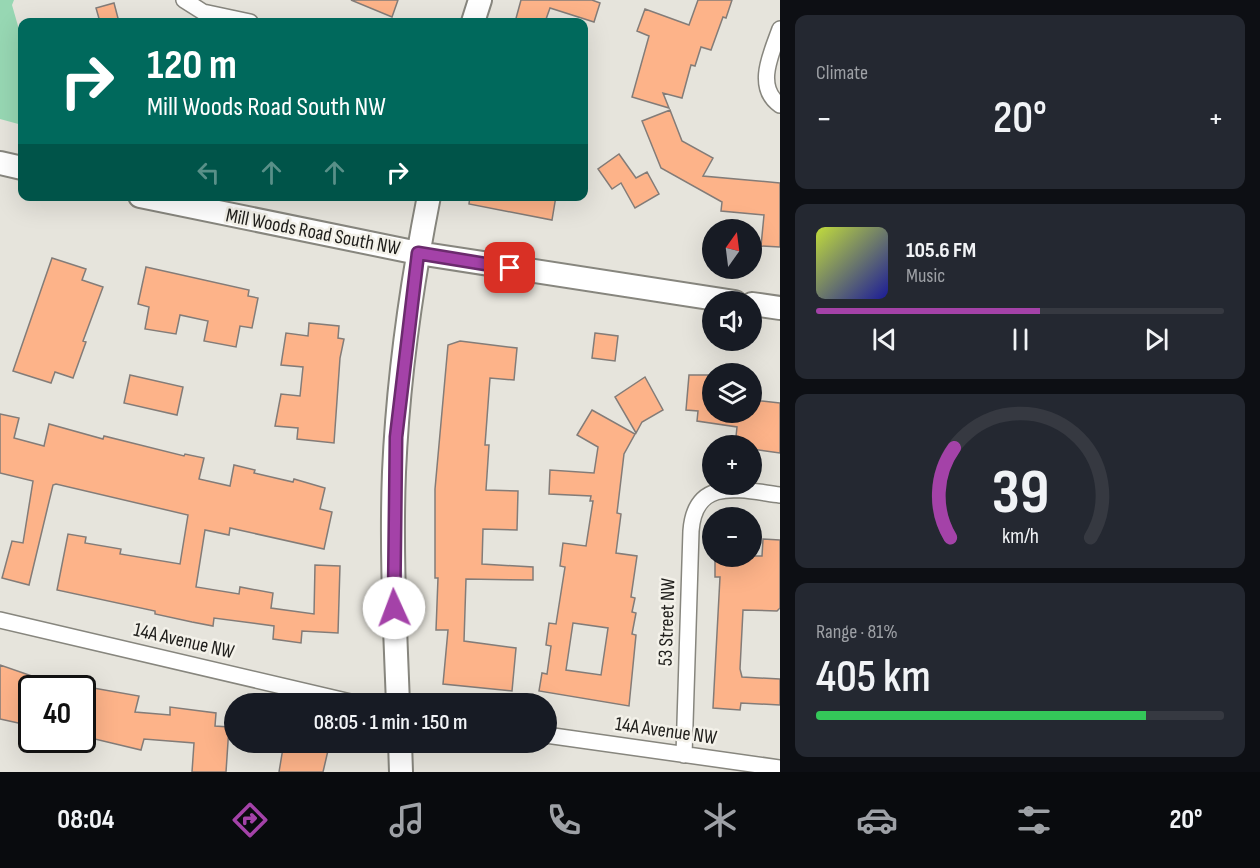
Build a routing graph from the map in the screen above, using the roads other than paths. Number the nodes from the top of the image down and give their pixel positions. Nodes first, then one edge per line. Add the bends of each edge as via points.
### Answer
1 (184, 0) edge
2 (480, 0) edge
3 (231, 18) edge
4 (474, 18) edge
5 (780, 29) edge
6 (775, 99) edge
7 (0, 163) edge
8 (18, 167) edge
9 (164, 201) edge
10 (428, 201) edge
11 (418, 253) junction
12 (702, 297) edge
13 (762, 305) edge
14 (780, 308) edge
15 (780, 495) edge
16 (0, 620) edge
17 (312, 693) edge
18 (398, 693) edge
19 (557, 737) edge
20 (400, 753) edge
21 (684, 755) junction
22 (780, 768) edge
23 (401, 772) edge

1 - 3 street via 203,12
2 - 4 street
5 - 6 street via 766,72
7 - 8 street
9 - 11 street, Mill Woods Road South NW
10 - 11 street
11 - 12 street, Mill Woods Road South NW
11 - 18 street via 394,473
13 - 14 street
15 - 21 street, 53 Street NW via 727,489 707,495 692,520
16 - 17 street, 14A Avenue NW
19 - 21 street, 14A Avenue NW
20 - 23 street
21 - 22 street, 14A Avenue NW

